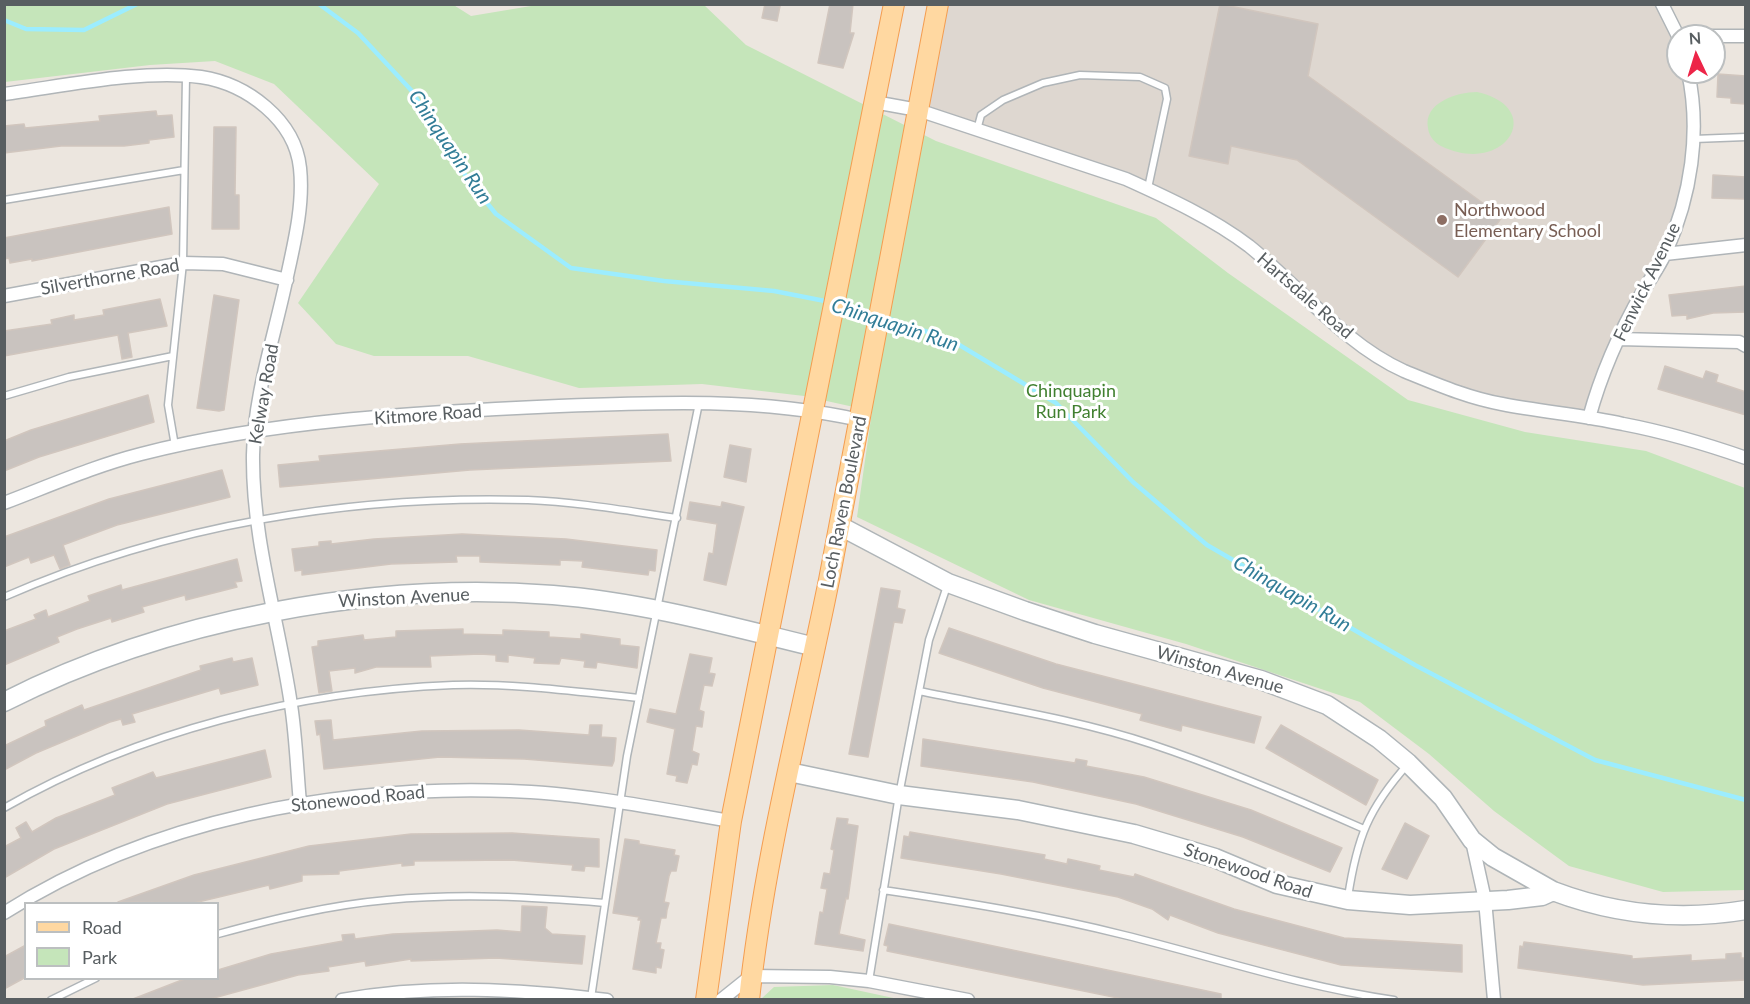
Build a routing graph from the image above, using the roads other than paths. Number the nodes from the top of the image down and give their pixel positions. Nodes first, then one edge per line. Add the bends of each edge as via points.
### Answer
1 (894, 4) edge
2 (938, 4) edge
3 (1662, 4) edge
4 (1672, 24) edge
5 (1726, 36) edge
6 (1746, 36) edge
7 (186, 76) junction
8 (1689, 84) edge
9 (4, 94) edge
10 (874, 102) junction
11 (918, 110) junction
12 (977, 130) junction
13 (1746, 137) edge
14 (1694, 139) junction
15 (184, 170) junction
16 (1148, 189) junction
17 (4, 200) edge
18 (1746, 245) edge
19 (1665, 254) junction
20 (183, 263) junction
21 (286, 280) junction
22 (4, 296) edge
23 (1619, 339) junction
24 (1743, 344) edge
25 (173, 357) junction
26 (4, 396) edge
27 (700, 403) junction
28 (814, 410) junction
29 (1589, 418) junction
30 (860, 420) junction
31 (254, 433) junction
32 (176, 446) junction
33 (1746, 458) edge
34 (4, 503) edge
35 (677, 518) junction
36 (258, 519) junction
37 (840, 526) junction
38 (948, 583) junction
39 (4, 597) edge
40 (657, 609) junction
41 (273, 612) junction
42 (766, 635) junction
43 (815, 647) junction
44 (919, 691) junction
45 (639, 698) junction
46 (4, 702) edge
47 (291, 705) junction
48 (1408, 763) junction
49 (789, 772) junction
50 (899, 795) junction
51 (300, 803) junction
52 (620, 804) junction
53 (4, 808) edge
54 (731, 821) junction
55 (1364, 829) junction
56 (1472, 840) junction
57 (884, 890) junction
58 (1553, 891) junction
59 (1348, 900) junction
60 (1485, 900) junction
61 (605, 903) junction
62 (1746, 910) edge
63 (4, 912) edge
64 (219, 934) edge
65 (751, 976) junction
66 (92, 980) edge
67 (869, 981) junction
68 (590, 998) edge
69 (51, 999) edge
70 (342, 999) edge
71 (607, 999) edge
72 (706, 999) edge
73 (721, 999) edge
74 (749, 999) edge
75 (968, 999) edge
76 (1394, 999) edge
77 (1494, 999) edge

1 - 10 main road
2 - 11 main road, Loch Raven Boulevard
3 - 4 street
5 - 6 street
7 - 9 street, Kelway Road
7 - 15 lane
7 - 21 street, Kelway Road via 239,89 262,104 286,129 300,165 302,190
8 - 14 street, Fenwick Avenue
10 - 11 street, Hartsdale Road
10 - 28 main road
11 - 12 street, Hartsdale Road
11 - 30 main road, Loch Raven Boulevard
12 - 16 street, Hartsdale Road
12 - 16 lane via 981,115 1003,100 1042,83 1080,75 1140,77 1165,88 1167,99
13 - 14 lane
14 - 19 street, Fenwick Avenue via 1685,200
15 - 17 lane
15 - 20 lane
16 - 29 street, Hartsdale Road via 1195,212 1248,246 1369,351 1404,371 1487,401
18 - 19 street
19 - 23 street, Fenwick Avenue
20 - 21 street, Silverthorne Road via 223,264
20 - 22 street, Silverthorne Road
20 - 25 lane
21 - 31 street, Kelway Road
23 - 24 street
23 - 29 street, Fenwick Avenue
25 - 26 lane via 60,379
25 - 32 lane via 168,405
27 - 28 street, Kitmore Road
27 - 31 street, Kitmore Road via 512,409 344,421
27 - 35 lane
28 - 30 street, Kitmore Road
28 - 42 main road
29 - 33 street, Hartsdale Road via 1678,436
30 - 37 main road, Loch Raven Boulevard
31 - 32 street, Kitmore Road
31 - 36 street, Kelway Road
32 - 34 street, Kitmore Road via 128,458
35 - 36 lane via 530,500 472,500 341,507
35 - 40 lane
36 - 39 lane via 140,548
36 - 41 street, Kelway Road
37 - 38 street, Winston Avenue
37 - 43 main road, Loch Raven Boulevard
38 - 44 lane via 929,640
38 - 48 street, Winston Avenue via 1095,634 1306,696 1345,715
40 - 41 street, Winston Avenue via 554,595 499,593 399,595
40 - 42 street, Winston Avenue
40 - 45 lane
41 - 46 street, Winston Avenue via 142,647
41 - 47 street, Kelway Road
42 - 43 street, Winston Avenue
42 - 54 main road
43 - 49 main road, Loch Raven Boulevard
44 - 50 lane
44 - 55 lane via 1150,744 1280,791
45 - 47 lane via 520,686 454,685 344,694
45 - 52 lane
47 - 51 street, Kelway Road
47 - 53 lane via 204,725 142,746
48 - 55 lane
48 - 56 street, Winston Avenue via 1443,798
49 - 50 street, Stonewood Road
49 - 65 main road, Loch Raven Boulevard
50 - 57 lane
50 - 59 street, Stonewood Road via 1018,810 1134,834 1215,858 1277,884
51 - 52 street, Stonewood Road via 461,790 512,791
51 - 63 street, Stonewood Road via 153,843 79,872
52 - 54 street, Stonewood Road
52 - 61 lane
54 - 72 main road
55 - 59 lane via 1353,862
56 - 58 street, Winston Avenue
56 - 60 street
57 - 67 lane
57 - 76 lane via 1040,917 1326,987
58 - 60 street, Stonewood Road
58 - 62 street via 1577,900 1662,916 1694,917
59 - 60 street, Stonewood Road via 1410,906
60 - 77 street
61 - 64 lane via 530,897 386,900 320,909
61 - 68 lane
65 - 67 street
65 - 73 street
65 - 74 main road, Loch Raven Boulevard
66 - 69 lane
67 - 75 street
68 - 70 street via 447,990
68 - 71 street

